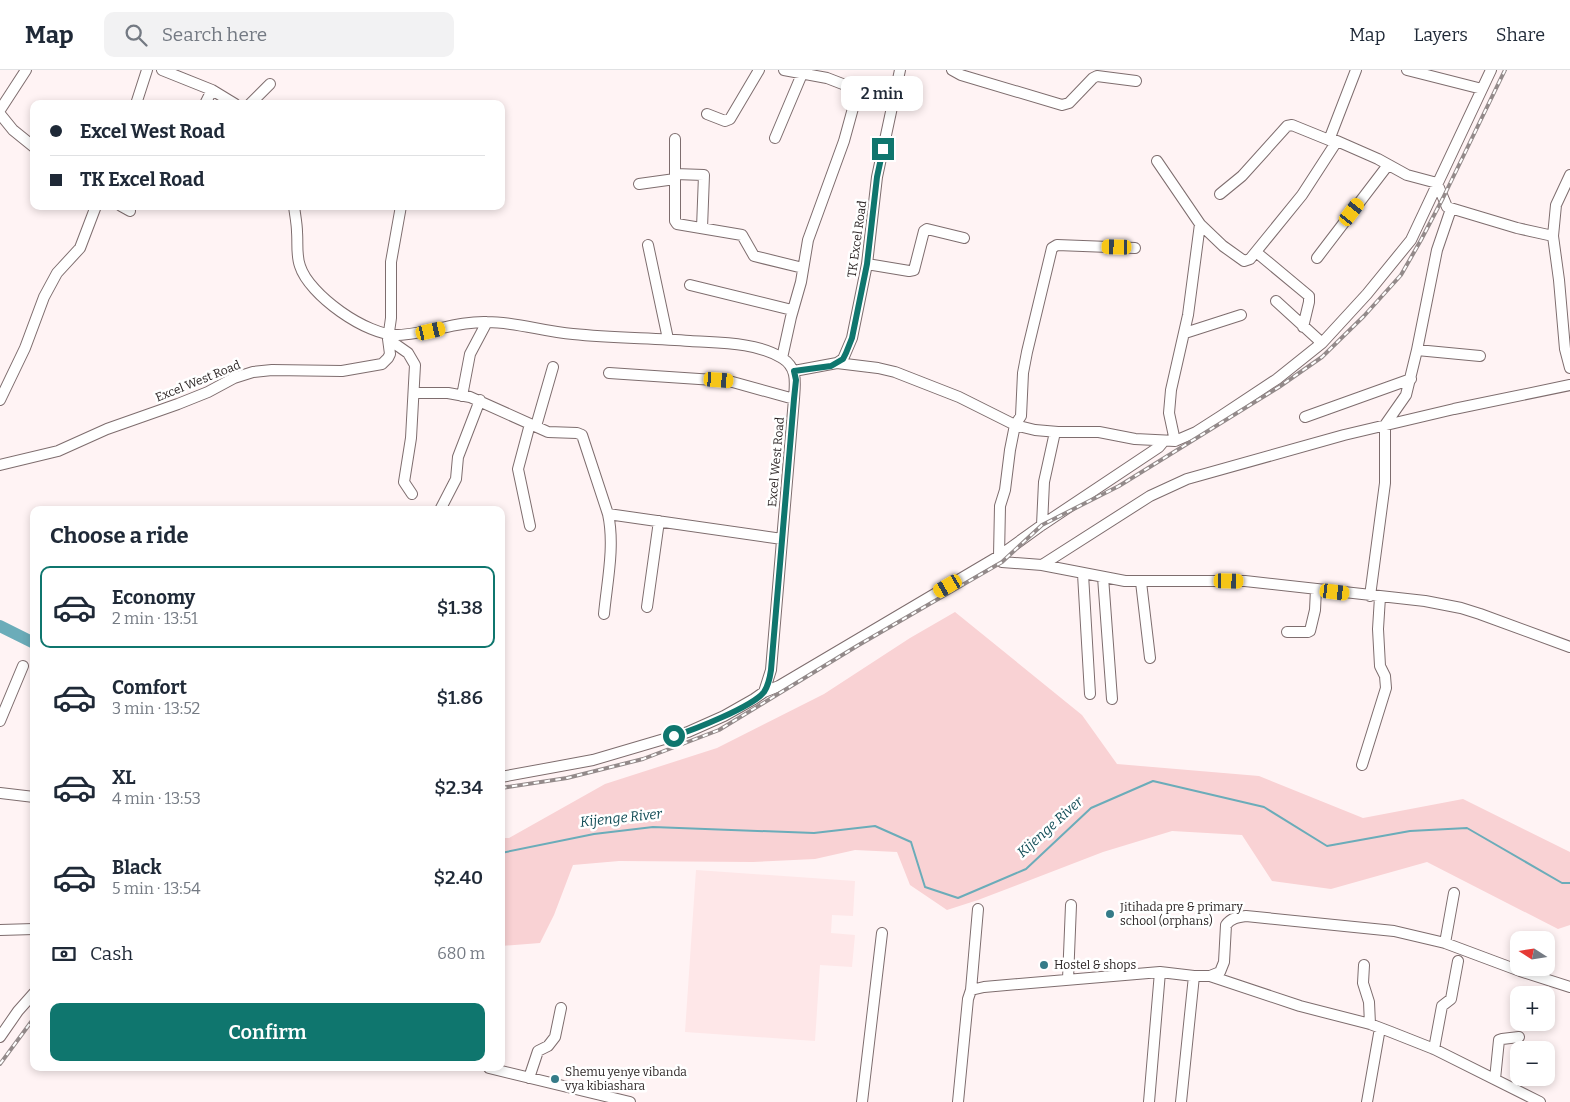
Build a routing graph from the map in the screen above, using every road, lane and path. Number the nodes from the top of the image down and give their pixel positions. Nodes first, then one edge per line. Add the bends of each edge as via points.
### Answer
1 (26, 70) edge
2 (147, 70) edge
3 (162, 70) edge
4 (759, 70) edge
5 (784, 70) edge
6 (900, 70) edge
7 (952, 70) edge
8 (1356, 70) edge
9 (1406, 70) edge
10 (1491, 70) edge
11 (802, 74) junction
12 (1136, 82) dead end
13 (270, 84) dead end
14 (1482, 89) junction
15 (0, 90) edge
16 (212, 90) junction
17 (858, 90) junction
18 (11, 94) junction
19 (137, 100) edge
20 (207, 100) edge
21 (228, 100) edge
22 (254, 100) edge
23 (892, 103) junction
24 (0, 110) edge
25 (0, 114) edge
26 (707, 114) dead end
27 (775, 138) dead end
28 (675, 139) dead end
29 (1333, 140) junction
30 (30, 144) edge
31 (1157, 161) dead end
32 (1388, 165) junction
33 (1570, 175) edge
34 (675, 176) junction
35 (1437, 183) junction
36 (639, 184) dead end
37 (1220, 194) dead end
38 (1450, 209) junction
39 (94, 210) edge
40 (294, 210) edge
41 (399, 210) edge
42 (1200, 224) junction
43 (702, 228) junction
44 (1553, 236) junction
45 (964, 238) dead end
46 (648, 245) dead end
47 (1135, 248) dead end
48 (1256, 252) junction
49 (1317, 258) dead end
50 (867, 264) junction
51 (803, 268) junction
52 (690, 285) dead end
53 (1276, 301) dead end
54 (792, 310) junction
55 (1241, 314) dead end
56 (487, 322) junction
57 (1303, 326) junction
58 (1185, 333) junction
59 (388, 337) junction
60 (668, 340) junction
61 (1322, 343) junction
62 (1417, 350) junction
63 (1480, 356) dead end
64 (782, 358) junction
65 (837, 363) junction
66 (553, 367) dead end
67 (1570, 368) edge
68 (794, 371) junction
69 (609, 373) dead end
70 (1410, 379) junction
71 (1570, 385) edge
72 (414, 393) junction
73 (462, 396) junction
74 (794, 399) junction
75 (0, 400) edge
76 (480, 400) junction
77 (1305, 417) dead end
78 (533, 425) junction
79 (1015, 425) junction
80 (1385, 425) junction
81 (1054, 432) junction
82 (1164, 441) junction
83 (1175, 441) junction
84 (0, 464) edge
85 (412, 494) dead end
86 (442, 506) edge
87 (608, 514) junction
88 (659, 522) junction
89 (1042, 525) junction
90 (530, 526) dead end
91 (782, 540) junction
92 (1001, 559) junction
93 (1042, 565) junction
94 (1083, 574) junction
95 (1102, 577) junction
96 (1141, 582) junction
97 (1316, 589) junction
98 (1375, 596) junction
99 (647, 607) dead end
100 (604, 614) dead end
101 (1287, 632) dead end
102 (1570, 647) edge
103 (1150, 658) dead end
104 (23, 666) dead end
105 (764, 692) junction
106 (1090, 694) dead end
107 (1112, 699) dead end
108 (0, 721) edge
109 (1362, 765) dead end
110 (505, 776) edge
111 (0, 793) edge
112 (30, 797) edge
113 (1454, 893) dead end
114 (1071, 905) dead end
115 (978, 909) dead end
116 (30, 929) edge
117 (0, 930) edge
118 (882, 933) dead end
119 (1445, 943) junction
120 (1458, 961) dead end
121 (1364, 966) dead end
122 (1160, 972) junction
123 (1194, 976) junction
124 (1210, 976) junction
125 (1068, 979) junction
126 (1570, 986) edge
127 (971, 990) junction
128 (30, 998) edge
129 (561, 1008) dead end
130 (1375, 1026) junction
131 (0, 1037) edge
132 (1519, 1037) dead end
133 (1434, 1049) junction
134 (501, 1071) edge
135 (529, 1078) junction
136 (1495, 1079) junction
137 (630, 1102) edge
138 (862, 1102) edge
139 (958, 1102) edge
140 (1149, 1102) edge
141 (1181, 1102) edge
142 (1368, 1102) edge
143 (1540, 1102) edge

1 - 18 street
2 - 19 street
3 - 16 street
4 - 26 street via 730,119 725,121
5 - 11 street
6 - 23 street, TK Excel Road
7 - 12 street via 1066,105 1097,76
8 - 29 street
9 - 14 street
10 - 14 street
11 - 17 street via 827,78
11 - 27 street
13 - 22 street
14 - 35 street
15 - 18 street
16 - 20 street
16 - 21 street
17 - 23 street
17 - 51 street via 833,174 808,240
18 - 24 street
23 - 50 street, TK Excel Road via 877,177
25 - 30 street
28 - 34 street
29 - 32 street
29 - 37 street via 1290,125 1242,176
29 - 48 street via 1302,195
31 - 42 street
32 - 35 street via 1407,175
32 - 49 street
33 - 44 street via 1556,205
34 - 36 street
34 - 43 street via 675,220 679,224
34 - 43 street via 704,175
35 - 38 street
35 - 61 street via 1411,240
38 - 44 street
38 - 62 street via 1437,250
39 - 75 street via 80,248 57,273 41,302 28,341
40 - 59 street via 298,258 307,280 347,316
41 - 59 street via 391,262 392,307
42 - 48 street via 1242,260 1247,261
42 - 58 street
43 - 51 street via 742,235 754,256
44 - 67 street via 1565,349
45 - 50 street via 927,229 914,270
46 - 60 street
47 - 79 street via 1052,248 1023,373 1021,416
48 - 57 street via 1309,296
50 - 65 street, TK Excel Road via 852,338 843,359
51 - 54 street
52 - 54 street
53 - 57 street
54 - 64 street
55 - 58 street
56 - 59 street
56 - 60 street via 569,334
56 - 73 street via 470,354
57 - 61 street
58 - 83 street via 1171,390 1169,413
59 - 72 street via 414,362
59 - 84 street, Excel West Road via 390,357 380,364 342,371 253,372 58,451
60 - 64 street via 740,345
61 - 83 street via 1277,379 1191,435
62 - 63 street
62 - 70 street
64 - 68 street
65 - 68 street
65 - 79 street via 895,372 965,400
66 - 78 street
68 - 74 street, Excel West Road
69 - 74 street via 729,381
70 - 77 street
70 - 80 street via 1402,403
71 - 80 street
72 - 73 street
72 - 85 street via 404,482
73 - 76 street
74 - 91 street, Excel West Road
76 - 78 street
76 - 86 street via 458,458 456,479
78 - 87 street via 552,433 582,435
78 - 90 street via 518,469
79 - 81 street
79 - 92 street via 1000,506
80 - 93 street via 1170,486
80 - 98 street via 1385,483
81 - 82 street via 1099,432
81 - 89 street via 1044,482
82 - 83 street
82 - 89 street
87 - 88 street
87 - 100 street via 610,555
88 - 91 street
88 - 99 street
89 - 92 street
91 - 105 street, Excel West Road via 771,670
92 - 93 street
92 - 105 street
93 - 94 street
94 - 95 street
94 - 106 street
95 - 96 street
95 - 107 street
96 - 97 street via 1245,581
96 - 103 street
97 - 98 street
97 - 101 street via 1310,631
98 - 102 street via 1461,608
98 - 109 street via 1380,666 1386,688
104 - 108 street
105 - 110 street via 724,716 688,732 593,760
111 - 112 street
113 - 119 street
114 - 125 street
115 - 127 street
116 - 117 street
118 - 138 street
119 - 124 street via 1394,931 1238,917 1226,925 1224,962 1220,972
119 - 126 street
120 - 133 street via 1451,999 1441,1009
121 - 130 street via 1363,983
122 - 123 street
122 - 125 street
122 - 140 street
123 - 124 street
123 - 141 street
124 - 130 street via 1300,1006
125 - 127 street via 984,986
127 - 139 street
128 - 131 street
129 - 135 street via 555,1037 538,1051
130 - 133 street
130 - 142 street
132 - 136 street via 1499,1040
133 - 136 street
134 - 135 street
135 - 137 street
136 - 143 street

